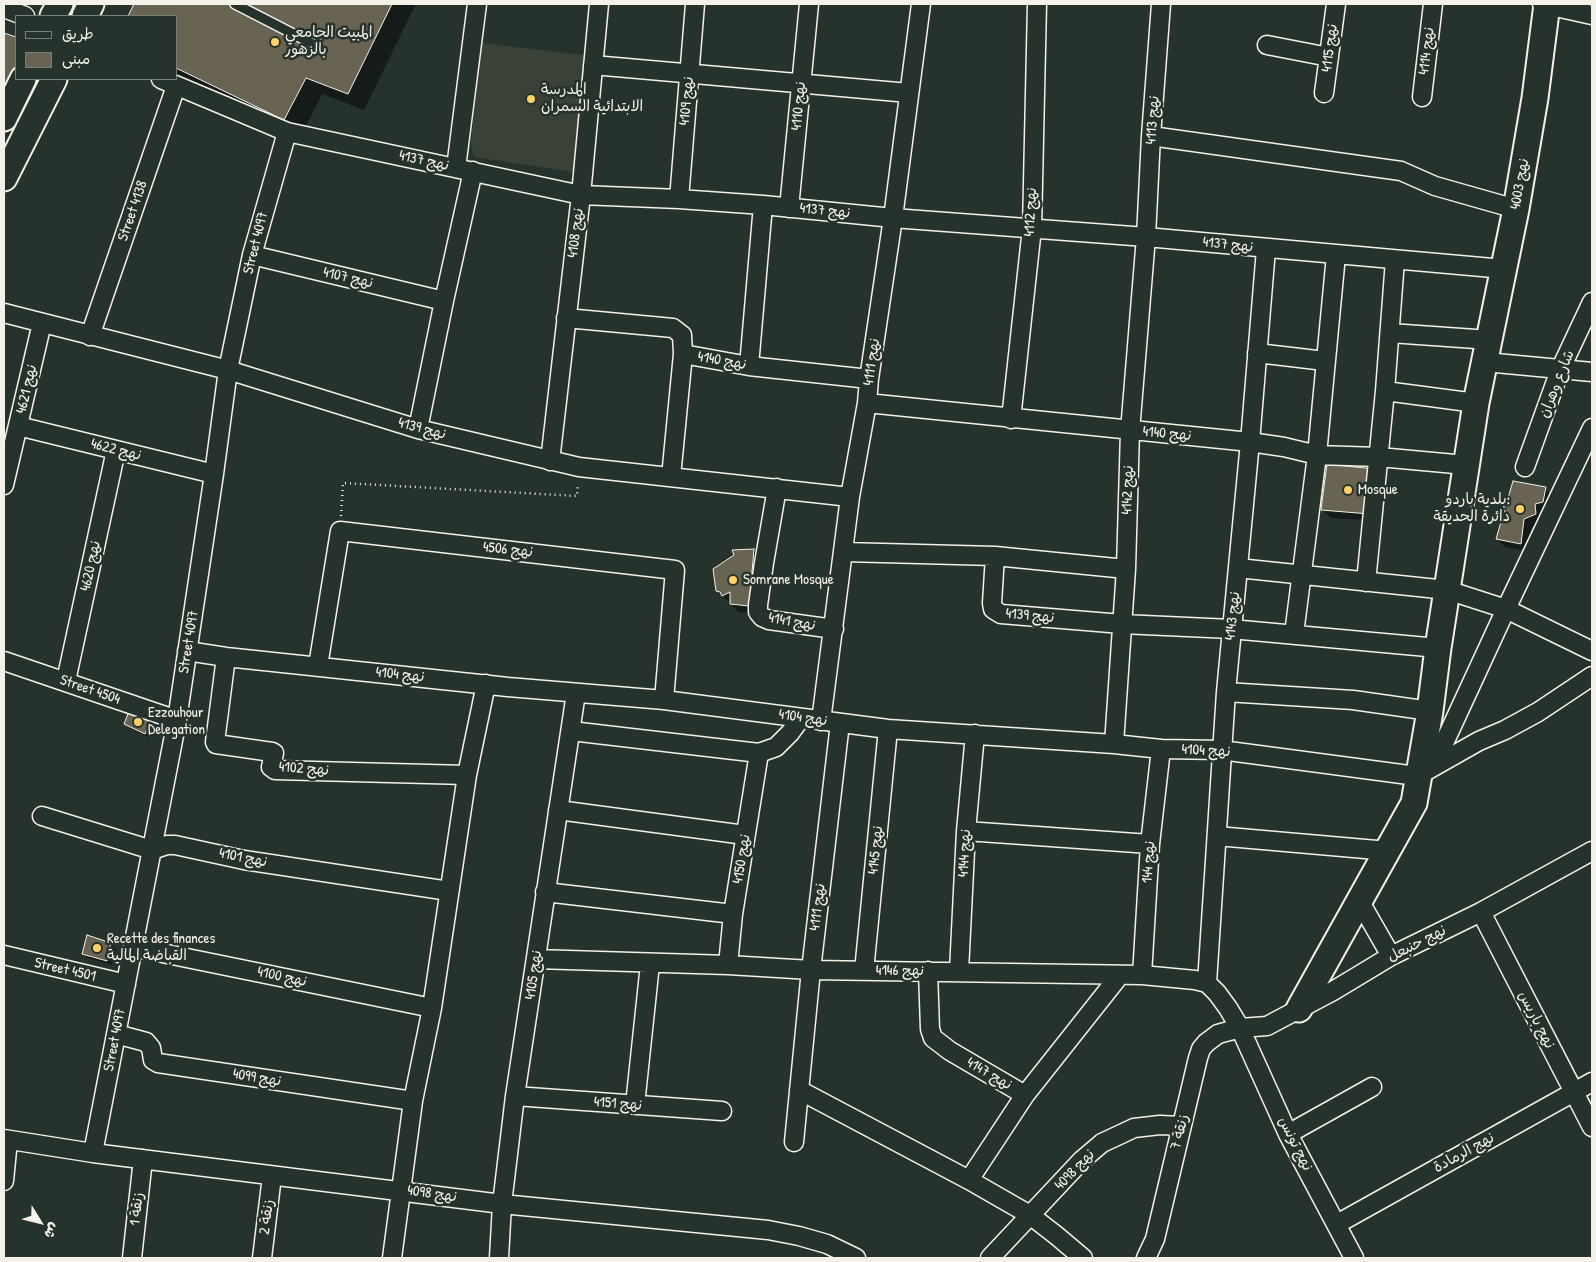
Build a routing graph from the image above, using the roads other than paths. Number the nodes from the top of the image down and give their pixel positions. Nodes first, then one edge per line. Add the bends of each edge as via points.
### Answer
1 (60, 4) edge
2 (235, 4) edge
3 (477, 4) edge
4 (599, 4) edge
5 (695, 4) edge
6 (809, 4) edge
7 (921, 4) edge
8 (1037, 4) edge
9 (1161, 4) edge
10 (1336, 4) edge
11 (1433, 4) edge
12 (1546, 4) edge
13 (4, 8) edge
14 (22, 15) edge
15 (54, 15) edge
16 (1592, 15) edge
17 (313, 44) dead end
18 (1267, 45) dead end
19 (1329, 57) junction
20 (593, 65) junction
21 (689, 74) junction
22 (23, 80) edge
23 (53, 80) edge
24 (168, 82) edge
25 (801, 83) junction
26 (909, 93) junction
27 (1324, 93) dead end
28 (1422, 97) dead end
29 (4, 118) edge
30 (287, 132) junction
31 (1151, 136) junction
32 (465, 170) junction
33 (4, 178) edge
34 (581, 195) junction
35 (679, 199) junction
36 (763, 205) junction
37 (789, 208) junction
38 (1516, 209) junction
39 (893, 218) junction
40 (1032, 228) junction
41 (1146, 236) junction
42 (1266, 248) junction
43 (252, 255) junction
44 (1336, 255) junction
45 (1395, 260) junction
46 (1504, 269) junction
47 (444, 301) junction
48 (1592, 302) edge
49 (4, 313) edge
50 (566, 318) junction
51 (42, 323) junction
52 (1390, 333) junction
53 (90, 336) junction
54 (1487, 351) junction
55 (683, 354) junction
56 (1257, 354) junction
57 (1325, 361) junction
58 (749, 366) junction
59 (228, 370) junction
60 (1560, 370) junction
61 (1592, 372) edge
62 (869, 379) junction
63 (1385, 391) junction
64 (867, 403) junction
65 (1476, 403) junction
66 (1011, 419) junction
67 (18, 426) junction
68 (1592, 428) edge
69 (418, 429) junction
70 (1130, 431) junction
71 (1250, 442) junction
72 (116, 450) junction
73 (1317, 455) junction
74 (1379, 457) junction
75 (550, 461) junction
76 (1466, 465) junction
77 (1526, 467) dead end
78 (214, 474) junction
79 (671, 477) junction
80 (4, 484) edge
81 (777, 488) junction
82 (850, 497) junction
83 (844, 552) junction
84 (995, 556) junction
85 (1238, 568) junction
86 (1126, 569) junction
87 (1302, 576) junction
88 (1366, 582) junction
89 (1447, 590) junction
90 (1506, 609) junction
91 (1122, 624) junction
92 (834, 629) junction
93 (1232, 629) junction
94 (1294, 634) junction
95 (1438, 648) junction
96 (187, 651) junction
97 (1592, 651) edge
98 (226, 657) junction
99 (4, 661) edge
100 (318, 666) junction
101 (1592, 676) edge
102 (66, 681) junction
103 (486, 684) junction
104 (576, 692) junction
105 (1226, 692) junction
106 (664, 700) junction
107 (1430, 711) junction
108 (801, 718) junction
109 (176, 720) junction
110 (822, 720) junction
111 (840, 723) junction
112 (888, 729) junction
113 (571, 731) junction
114 (974, 734) junction
115 (1114, 744) junction
116 (1161, 749) junction
117 (1221, 750) junction
118 (759, 753) junction
119 (1426, 771) junction
120 (467, 775) junction
121 (558, 810) junction
122 (42, 816) dead end
123 (966, 831) junction
124 (746, 835) junction
125 (1217, 836) junction
126 (1150, 844) junction
127 (152, 850) junction
128 (1388, 851) junction
129 (1592, 851) edge
130 (449, 891) junction
131 (545, 892) junction
132 (1360, 902) junction
133 (1481, 912) junction
134 (733, 914) junction
135 (133, 947) junction
136 (4, 955) edge
137 (1391, 956) junction
138 (536, 960) junction
139 (650, 964) junction
140 (728, 965) junction
141 (811, 970) junction
142 (864, 971) junction
143 (928, 971) junction
144 (959, 971) junction
145 (1120, 974) junction
146 (1142, 975) junction
147 (126, 984) junction
148 (1207, 984) junction
149 (432, 1008) junction
150 (1299, 1009) junction
151 (1240, 1028) junction
152 (116, 1034) junction
153 (1592, 1082) edge
154 (1372, 1087) dead end
155 (799, 1090) junction
156 (1574, 1092) junction
157 (1025, 1095) junction
158 (515, 1096) junction
159 (414, 1101) junction
160 (635, 1105) junction
161 (722, 1111) dead end
162 (1181, 1126) junction
163 (1592, 1128) edge
164 (1288, 1134) junction
165 (6, 1140) edge
166 (794, 1142) dead end
167 (93, 1153) junction
168 (143, 1159) junction
169 (272, 1176) junction
170 (969, 1180) junction
171 (4, 1181) edge
172 (401, 1190) junction
173 (502, 1204) junction
174 (1030, 1215) junction
175 (1337, 1224) junction
176 (132, 1258) edge
177 (262, 1258) edge
178 (392, 1258) edge
179 (499, 1258) edge
180 (856, 1258) edge
181 (990, 1258) edge
182 (1083, 1258) edge
183 (1146, 1258) edge
184 (1354, 1258) edge

1 - 15 street
2 - 17 lane
3 - 32 street
4 - 20 street, نهج 4108
5 - 21 street, نهج 4109
6 - 25 street, نهج 4110
7 - 26 street, نهج 4111
8 - 40 street, نهج 4112
9 - 31 street, نهج 4113
10 - 19 street, نهج 4115
11 - 28 street, نهج 4114
12 - 16 street
12 - 38 street, نهج 4003 via 1535,98
13 - 14 street
18 - 19 street
19 - 27 street, نهج 4115
20 - 21 street
20 - 34 street, نهج 4108
21 - 25 street
21 - 35 street, نهج 4109
22 - 29 street
23 - 33 street
24 - 30 street, نهج 4137
24 - 53 street, Street 4138
25 - 26 street
25 - 37 street, نهج 4110
26 - 39 street, نهج 4111
30 - 32 street, نهج 4137
30 - 43 street, Street 4097
31 - 38 street via 1401,171 1435,186
31 - 41 street, نهج 4113
32 - 34 street, نهج 4137
32 - 47 street
34 - 35 street, نهج 4137
34 - 50 street, نهج 4108
35 - 36 street, نهج 4137
36 - 37 street, نهج 4137
36 - 58 street
37 - 39 street, نهج 4137
38 - 46 street, نهج 4003
39 - 40 street, نهج 4137
39 - 62 street, نهج 4111
40 - 41 street, نهج 4137
40 - 66 street, نهج 4112
41 - 42 street, نهج 4137
41 - 70 street, نهج 4142
42 - 44 street, نهج 4137
42 - 56 street, نهج 4143
43 - 47 street, نهج 4107
43 - 59 street, Street 4097
44 - 45 street, نهج 4137
44 - 57 street
45 - 46 street, نهج 4137
45 - 52 street
46 - 54 street, نهج 4003
47 - 69 street
48 - 60 street, شارع وهران
49 - 51 street, نهج 4139
50 - 55 street, نهج 4140 via 673,328 682,335
50 - 75 street, نهج 4108
51 - 53 street, نهج 4139
51 - 67 street, نهج 4621
52 - 54 street
52 - 63 street
53 - 59 street, نهج 4139
54 - 60 street
54 - 65 street, نهج 4003
55 - 58 street, نهج 4140
55 - 79 street
56 - 57 street
56 - 71 street, نهج 4143
57 - 73 street
58 - 62 street, نهج 4140
59 - 69 street, نهج 4139
59 - 78 street, Street 4097
60 - 61 street
60 - 77 street, شارع وهران
62 - 64 street, نهج 4111
63 - 65 street
63 - 74 street
64 - 66 street, نهج 4140
64 - 82 street, نهج 4111
65 - 76 street, نهج 4003
66 - 70 street, نهج 4140
67 - 72 street, نهج 4622
67 - 80 street, نهج 4621
68 - 90 street
69 - 75 street, نهج 4139
70 - 71 street, نهج 4140
70 - 86 street, نهج 4142
71 - 73 street, نهج 4140
71 - 85 street, نهج 4143
72 - 78 street, نهج 4622
72 - 102 street, نهج 4620
73 - 74 street, نهج 4140
73 - 87 street
74 - 76 street, نهج 4140
74 - 88 street
75 - 79 street, نهج 4139 via 579,468
76 - 89 street, نهج 4003
78 - 96 street, Street 4097
79 - 81 street, نهج 4139
81 - 82 street, نهج 4139
81 - 92 street, نهج 4141 via 758,612 769,620
82 - 83 street, نهج 4111
83 - 84 street
83 - 92 street, نهج 4111
84 - 86 street
84 - 91 street, نهج 4139 via 992,603 996,612
85 - 87 street
85 - 93 street, نهج 4143
86 - 91 street, نهج 4142
87 - 88 street
87 - 94 street
88 - 89 street
89 - 90 street
89 - 95 street, نهج 4003
90 - 97 street
90 - 119 street
91 - 93 street
91 - 115 street, نهج 4142
92 - 110 street, نهج 4111
93 - 94 street
93 - 105 street, نهج 4143
94 - 95 street
95 - 107 street, نهج 4003
96 - 98 street, نهج 4104
96 - 109 street, Street 4097
98 - 100 street, نهج 4104
98 - 120 street, نهج 4102 via 216,744 272,752 271,767 275,770
99 - 102 street, Street 4504
100 - 103 street, نهج 4104
100 - 106 street, نهج 4506 via 340,531 675,570
101 - 119 street via 1538,712
102 - 109 street, Street 4504
103 - 104 street, نهج 4104
103 - 120 street
104 - 106 street, نهج 4104
104 - 113 street, نهج 4105
105 - 107 street via 1353,700
105 - 117 street, نهج 4143
106 - 108 street, نهج 4104
107 - 119 street, نهج 4003
108 - 110 street, نهج 4104
108 - 118 street via 776,747
109 - 127 street, Street 4097
110 - 111 street, نهج 4104
111 - 112 street, نهج 4104
111 - 141 street, نهج 4111
112 - 114 street, نهج 4104
112 - 142 street, نهج 4145
113 - 118 street
113 - 121 street, نهج 4105
114 - 115 street, نهج 4104
114 - 123 street, نهج 4144
115 - 116 street, نهج 4104
116 - 117 street, نهج 4104
116 - 126 street, نهج 144
117 - 119 street, نهج 4104 via 1409,775
117 - 125 street, نهج 4143
118 - 124 street, نهج 4150
119 - 128 street, نهج 4003 via 1414,803
120 - 130 street
121 - 124 street
121 - 131 street, نهج 4105
122 - 127 street, نهج 4101
123 - 126 street
123 - 144 street, نهج 4144
124 - 134 street, نهج 4150
125 - 128 street
125 - 148 street, نهج 4143
126 - 146 street, نهج 144
127 - 130 street, نهج 4101 via 175,845 244,860
127 - 135 street, Street 4097
128 - 132 street, نهج 4003
129 - 133 street, نهج حنبعل
130 - 149 street
131 - 134 street
131 - 138 street, نهج 4105
132 - 137 street
132 - 150 street, نهج 4003
133 - 137 street, نهج حنبعل
133 - 156 street, نهج باريس
134 - 140 street, نهج 4150
135 - 147 street, Street 4097
135 - 149 street, نهج 4100
136 - 147 street, Street 4501
137 - 150 street, نهج حنبعل
138 - 139 street, نهج 4146
138 - 158 street, نهج 4105
139 - 140 street, نهج 4146
139 - 160 street
140 - 141 street, نهج 4146
141 - 142 street, نهج 4146
141 - 155 street, نهج 4111
142 - 143 street, نهج 4146
143 - 144 street, نهج 4146
143 - 157 street, نهج 4147 via 933,1038
144 - 145 street, نهج 4146
145 - 146 street, نهج 4146
145 - 157 street, نهج 4147
146 - 148 street, نهج 4146
147 - 152 street, Street 4097
148 - 151 street via 1217,993
149 - 159 street
150 - 151 street, نهج حنبعل via 1267,1026
151 - 162 street, زنقة 7 via 1218,1034 1201,1049
151 - 164 street, نهج تونس
152 - 159 street, نهج 4099 via 146,1042 153,1060 158,1063
152 - 167 street, Street 4097
153 - 156 street, نهج الرمادة
154 - 164 street
155 - 166 street, نهج 4111
155 - 170 street
156 - 163 street, نهج باريس
156 - 175 street, نهج الرمادة
157 - 170 street
158 - 160 street, نهج 4151
158 - 173 street, نهج 4105
159 - 172 street
160 - 161 street, نهج 4151
162 - 174 street, نهج 4098 via 1134,1128 1102,1143
162 - 183 street, زنقة 7 via 1154,1239
164 - 175 street, نهج تونس
165 - 167 street, نهج 4098
165 - 171 street
167 - 168 street, نهج 4098
168 - 169 street, نهج 4098
168 - 176 street, زنقة 1
169 - 172 street, نهج 4098
169 - 177 street, زنقة 2
170 - 174 street
172 - 173 street, نهج 4098
172 - 178 street
173 - 179 street, نهج 4105
173 - 180 street, نهج 4098 via 768,1230 827,1244
174 - 181 street, نهج 4098
174 - 182 street
175 - 184 street, نهج تونس

